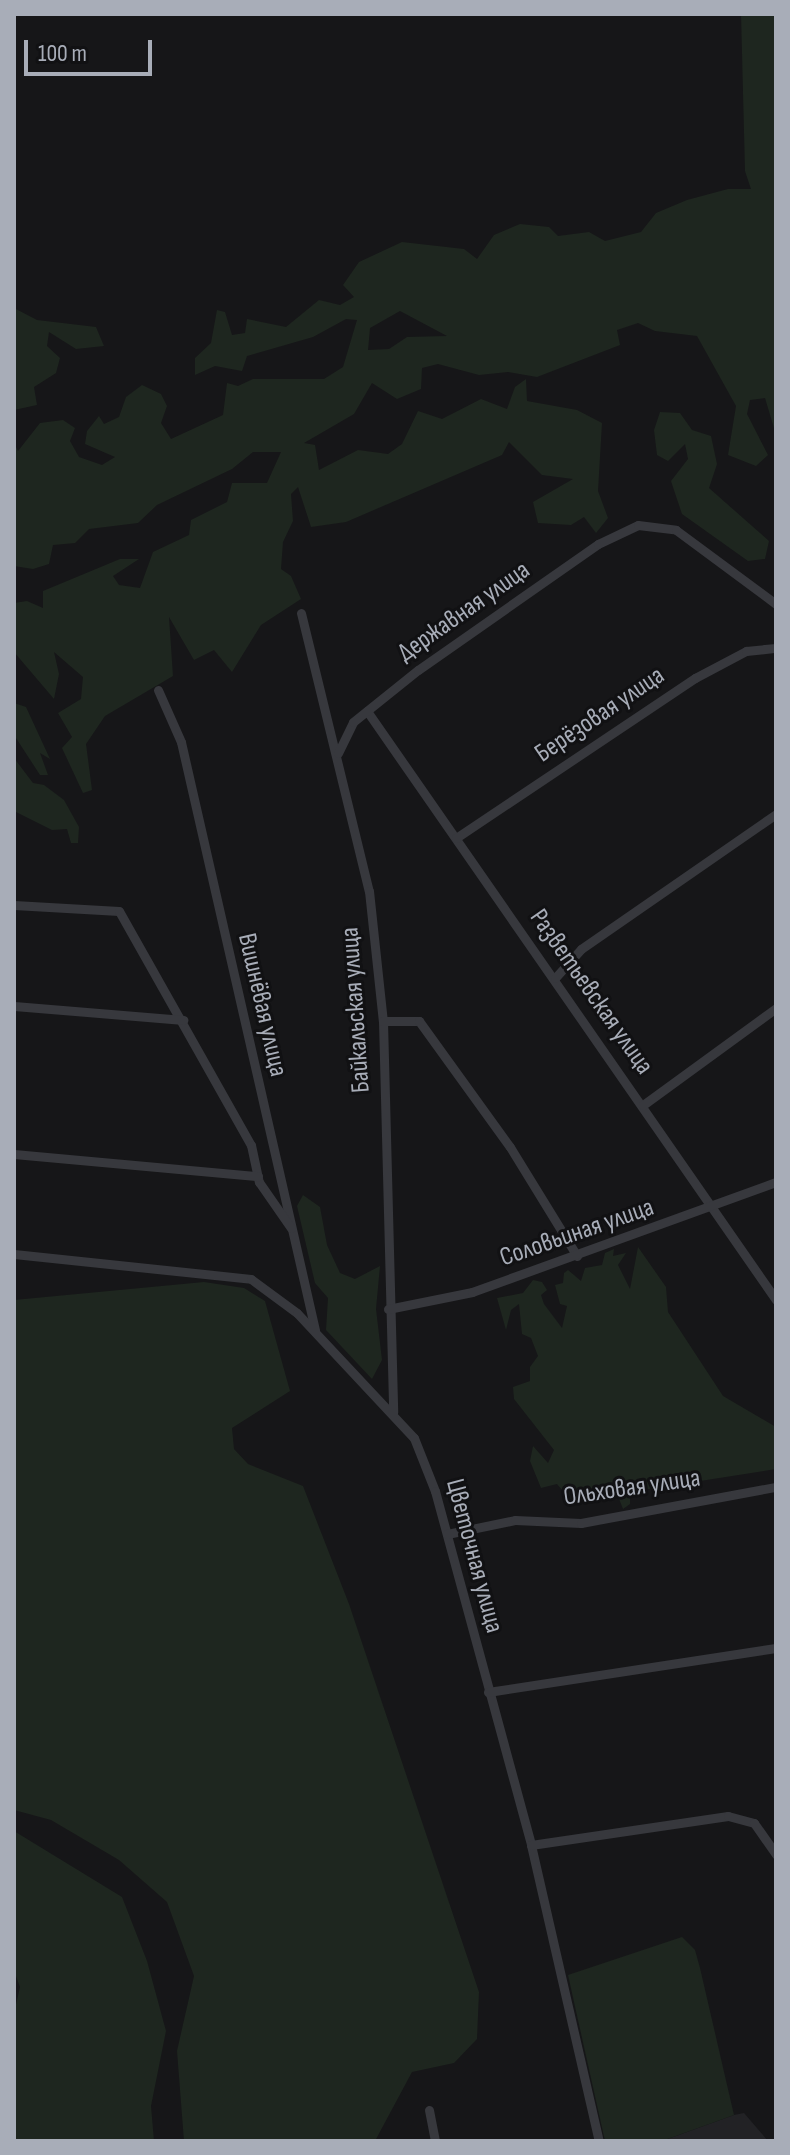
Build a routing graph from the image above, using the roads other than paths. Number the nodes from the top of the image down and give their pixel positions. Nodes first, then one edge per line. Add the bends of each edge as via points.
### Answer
1 (776, 604) edge
2 (301, 613) dead end
3 (776, 648) edge
4 (158, 690) dead end
5 (367, 711) junction
6 (337, 756) junction
7 (775, 817) edge
8 (456, 838) junction
9 (14, 905) edge
10 (555, 978) junction
11 (14, 1006) edge
12 (776, 1008) edge
13 (183, 1020) junction
14 (383, 1021) junction
15 (643, 1105) junction
16 (14, 1154) edge
17 (258, 1176) junction
18 (776, 1182) edge
19 (713, 1209) junction
20 (293, 1231) junction
21 (14, 1254) edge
22 (577, 1256) junction
23 (776, 1300) edge
24 (388, 1309) junction
25 (316, 1333) junction
26 (393, 1412) junction
27 (776, 1487) edge
28 (447, 1534) junction
29 (776, 1648) edge
30 (488, 1692) junction
31 (531, 1845) junction
32 (776, 1855) edge
33 (429, 2110) dead end
34 (435, 2141) edge
35 (599, 2141) edge

1 - 5 street, Державная улица via 676,530 638,525 598,544
2 - 6 street, Байкальская улица
3 - 8 street, Берёзовая улица via 746,651 695,678
4 - 20 street, Вишнёвая улица via 181,742
5 - 6 street, Державная улица via 341,737
5 - 8 street, Разветьевская улица
6 - 14 street, Байкальская улица via 369,891
7 - 10 street via 581,949
8 - 10 street, Разветьевская улица
9 - 13 street via 119,911
10 - 15 street, Разветьевская улица
11 - 13 street
12 - 15 street
13 - 17 street via 251,1145
14 - 22 street via 419,1021 510,1147
14 - 24 street, Байкальская улица
15 - 19 street, Разветьевская улица
16 - 17 street
17 - 20 street
18 - 19 street, Соловьиная улица
19 - 22 street, Соловьиная улица
19 - 23 street, Разветьевская улица
20 - 25 street, Вишнёвая улица
21 - 25 street, Цветочная улица via 251,1279
22 - 24 street, Соловьиная улица via 472,1292
24 - 26 street, Байкальская улица
25 - 26 street, Цветочная улица
26 - 28 street, Цветочная улица via 414,1438
27 - 28 street, Ольховая улица via 581,1523 515,1520
28 - 30 street, Цветочная улица
29 - 30 street
30 - 31 street, Цветочная улица
31 - 32 street via 728,1816 754,1823
31 - 35 street, Цветочная улица
33 - 34 street

